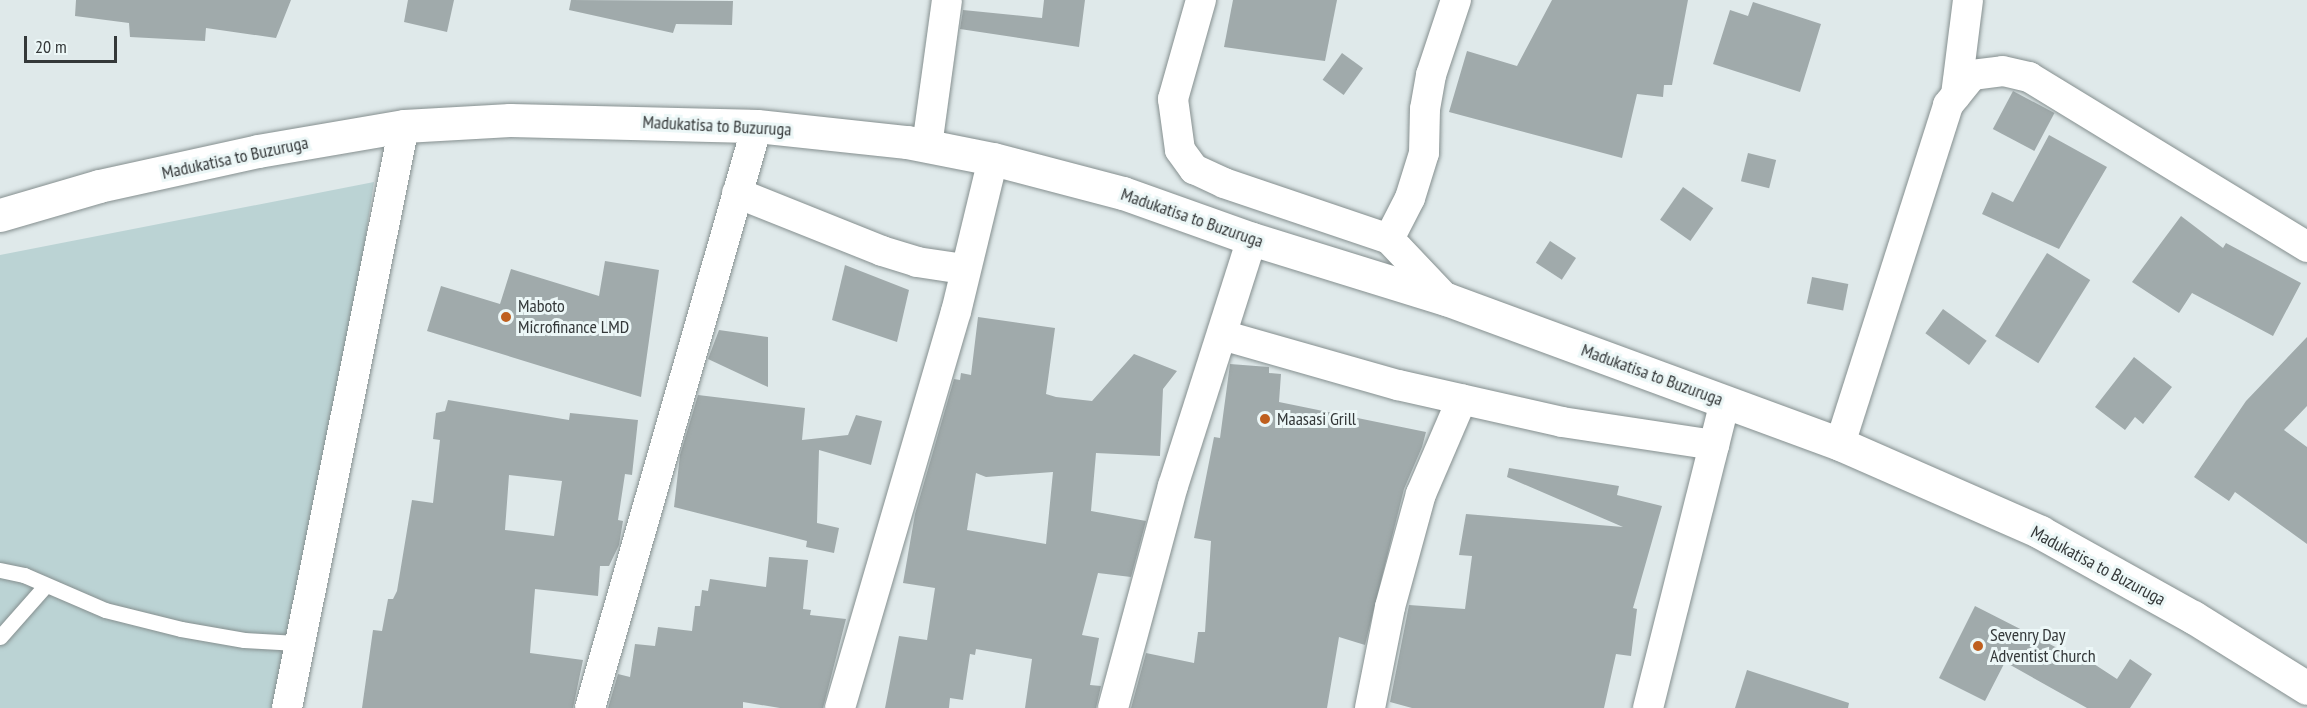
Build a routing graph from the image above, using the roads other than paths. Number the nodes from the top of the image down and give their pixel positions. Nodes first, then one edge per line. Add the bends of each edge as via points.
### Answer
1 (947, 0) edge
2 (1201, 0) edge
3 (1456, 0) edge
4 (1968, 0) edge
5 (1956, 95) junction
6 (404, 126) junction
7 (757, 126) junction
8 (927, 146) junction
9 (993, 159) junction
10 (737, 193) junction
11 (0, 215) edge
12 (1252, 239) junction
13 (1389, 239) junction
14 (2307, 247) edge
15 (964, 268) junction
16 (1446, 299) junction
17 (1222, 335) junction
18 (1462, 399) junction
19 (1725, 402) junction
20 (1840, 444) junction
21 (1714, 445) junction
22 (0, 570) edge
23 (46, 585) junction
24 (0, 637) edge
25 (297, 643) junction
26 (2307, 688) edge
27 (286, 708) edge
28 (590, 708) edge
29 (840, 708) edge
30 (1113, 708) edge
31 (1370, 708) edge
32 (1648, 708) edge

1 - 8 street
2 - 13 street via 1173,99 1173,124 1180,150 1194,170
3 - 13 street via 1431,75 1424,153 1410,198
4 - 5 street
5 - 14 street via 1972,75 2003,71 2029,77
5 - 20 street via 1948,105
6 - 7 main road, Madukatisa to Buzuruga via 510,120
6 - 11 main road, Madukatisa to Buzuruga via 258,151 99,186
6 - 25 street
7 - 8 main road, Madukatisa to Buzuruga
7 - 10 street
8 - 9 main road, Madukatisa to Buzuruga
9 - 12 main road, Madukatisa to Buzuruga via 1123,194
9 - 15 street
10 - 15 street via 882,251 917,262
10 - 28 street
12 - 16 main road, Madukatisa to Buzuruga
12 - 17 street
13 - 16 street
15 - 29 street via 956,312
16 - 19 main road, Madukatisa to Buzuruga
17 - 18 street
17 - 30 street via 1173,486
18 - 21 street via 1562,422
18 - 31 street via 1419,504 1390,607
19 - 20 main road, Madukatisa to Buzuruga
19 - 21 street
20 - 26 main road, Madukatisa to Buzuruga via 2040,532 2193,617
21 - 32 street
22 - 23 lane
23 - 24 lane
23 - 25 lane via 105,610 182,629 244,640
25 - 27 street

